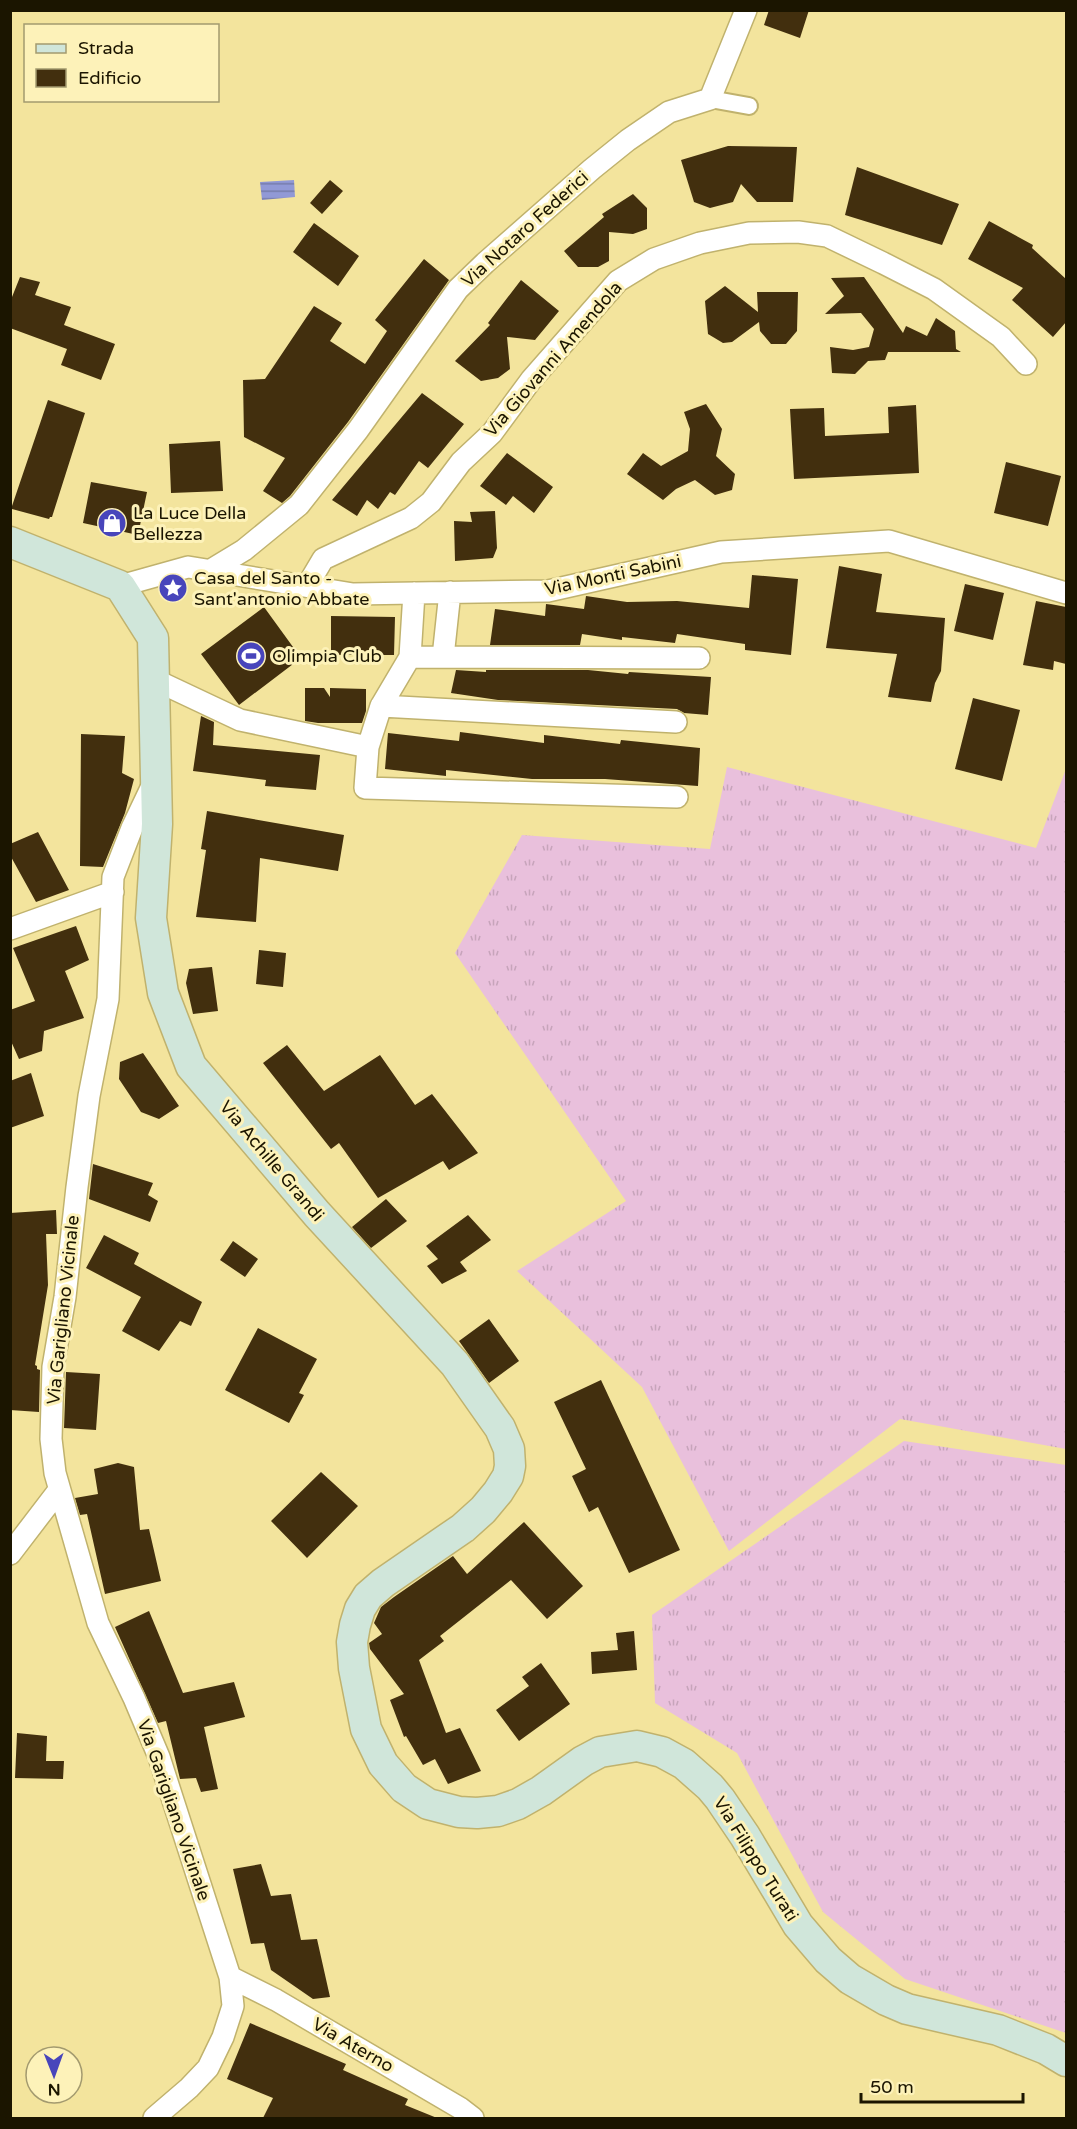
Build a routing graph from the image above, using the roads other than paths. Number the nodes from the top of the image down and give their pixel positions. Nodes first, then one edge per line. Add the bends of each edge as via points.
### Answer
1 (746, 10) edge
2 (710, 99) junction
3 (749, 106) dead end
4 (1026, 364) dead end
5 (10, 542) edge
6 (211, 570) junction
7 (120, 586) junction
8 (307, 586) junction
9 (450, 592) junction
10 (414, 593) junction
11 (1066, 593) edge
12 (410, 657) junction
13 (443, 657) junction
14 (699, 658) dead end
15 (153, 679) junction
16 (381, 706) junction
17 (676, 722) dead end
18 (368, 747) junction
19 (156, 777) junction
20 (677, 797) dead end
21 (113, 892) junction
22 (10, 928) edge
23 (59, 1490) junction
24 (10, 1554) edge
25 (355, 1625) joint
26 (230, 1977) junction
27 (1066, 2061) edge
28 (153, 2118) edge
29 (473, 2118) edge

1 - 2 street
2 - 3 street
2 - 6 street, Via Notaro Federici via 669,112 628,140 485,263 459,289 299,505 244,550
4 - 8 street, Via Giovanni Amendola via 1000,337 933,289 827,236 749,233 700,243 654,259 618,281 430,502 411,518 322,559
5 - 7 main road
6 - 7 street, Via Monti Sabini via 188,567
6 - 8 street, Via Monti Sabini
7 - 15 main road, Via Achille Grandi via 153,638
8 - 10 street, Via Monti Sabini via 353,594
9 - 10 street, Via Monti Sabini
9 - 11 street, Via Monti Sabini via 548,591 721,552 889,541
9 - 13 street
10 - 12 street
12 - 13 street
12 - 16 street
13 - 14 street
15 - 18 street via 240,720
15 - 19 main road, Via Achille Grandi
16 - 17 street
16 - 18 street
18 - 20 street via 365,788
19 - 21 street, Via Garigliano Vicinale via 113,878
19 - 25 main road, Via Achille Grandi via 151,918 163,993 191,1066 316,1214 455,1364 500,1428 509,1449 508,1476 483,1510 376,1589 364,1602
21 - 22 street
21 - 23 street, Via Garigliano Vicinale via 108,999 89,1096 53,1367 51,1439
23 - 24 street
23 - 26 street, Via Garigliano Vicinale via 98,1623 159,1757
25 - 27 main road, Via Filippo Turati via 353,1659 366,1729 390,1773 417,1798 459,1812 498,1811 530,1798 600,1752 637,1746 662,1752 684,1764 720,1799 798,1925 850,1979 907,2009 998,2030
26 - 28 street, Via Garigliano Vicinale via 233,2006 208,2068
26 - 29 street, Via Aterno via 276,2000

